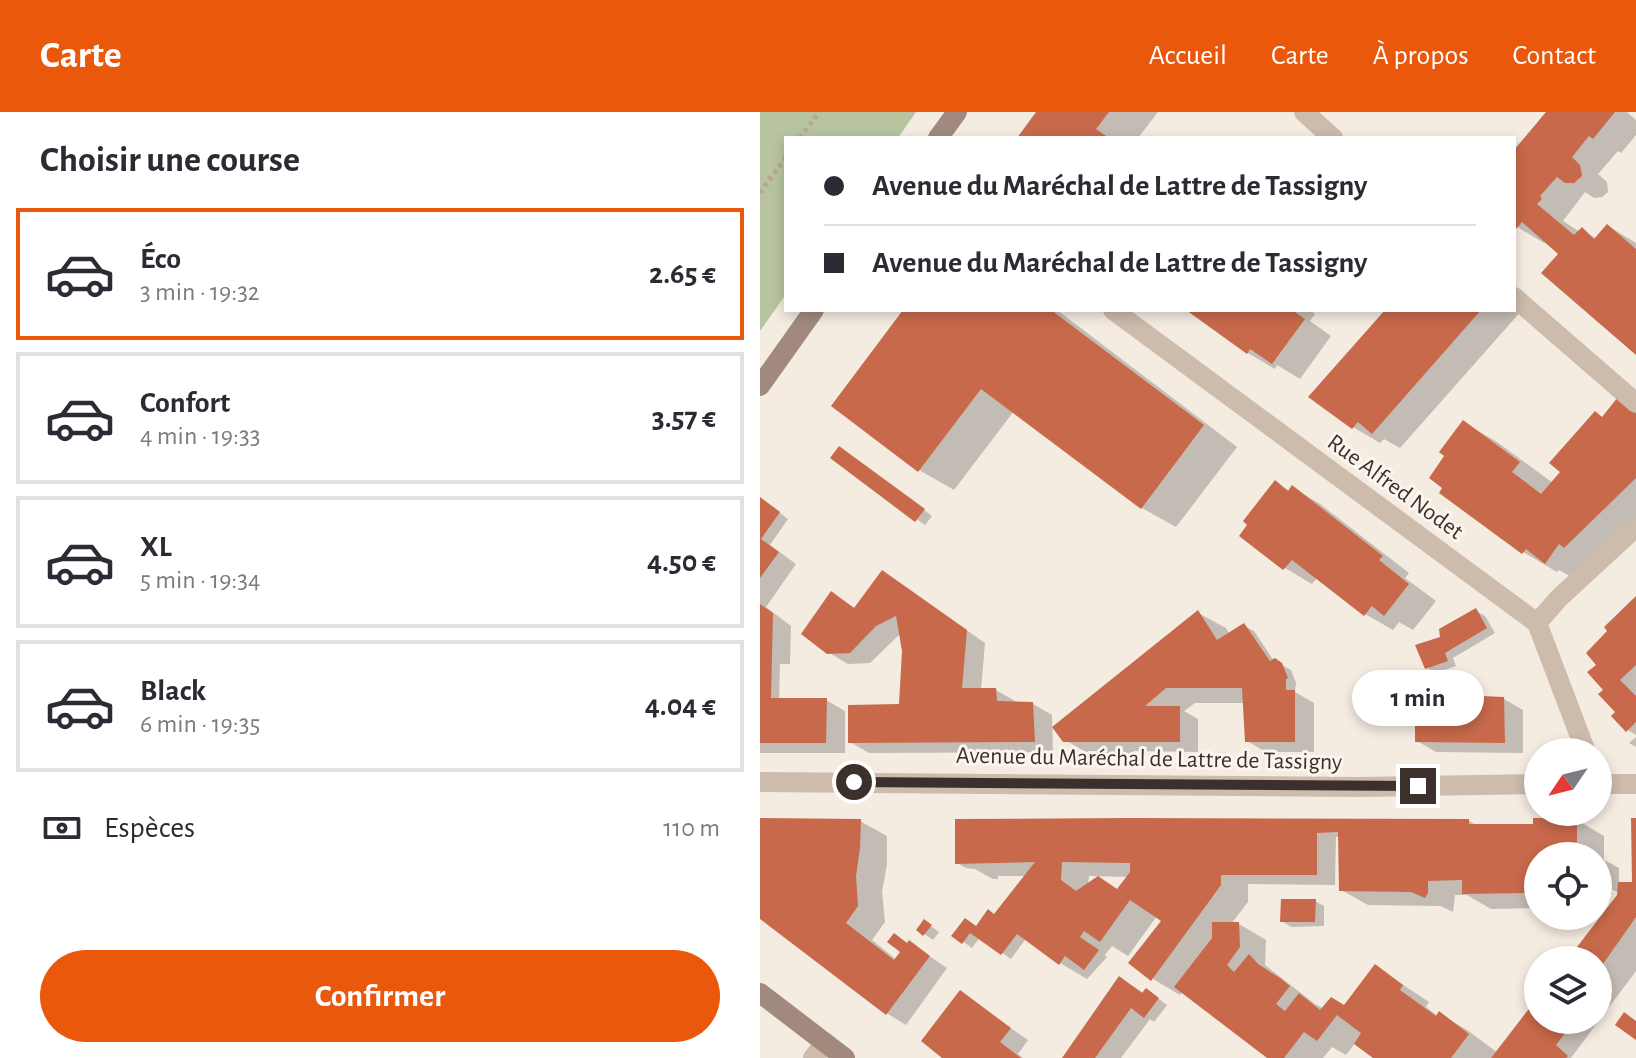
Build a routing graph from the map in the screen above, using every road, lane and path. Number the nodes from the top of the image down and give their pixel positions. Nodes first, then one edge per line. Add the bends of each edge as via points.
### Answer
1 (819, 112) edge
2 (957, 112) edge
3 (1304, 112) edge
4 (801, 136) edge
5 (939, 136) edge
6 (1331, 136) edge
7 (784, 160) edge
8 (760, 193) edge
9 (1516, 299) edge
10 (813, 312) edge
11 (1116, 312) edge
12 (760, 386) edge
13 (1636, 403) edge
14 (1636, 527) edge
15 (1537, 623) junction
16 (1581, 738) edge
17 (760, 782) edge
18 (1524, 784) edge
19 (1612, 784) edge
20 (1636, 784) edge
21 (760, 993) edge
22 (819, 1051) edge
23 (845, 1058) edge

1 - 4 path
2 - 5 main road
3 - 6 street
7 - 8 path
9 - 13 street
10 - 12 main road
11 - 15 street, Rue Alfred Nodet
14 - 15 street
15 - 16 street
17 - 18 street, Avenue du Maréchal de Lattre de Tassigny
19 - 20 street
21 - 22 main road
22 - 23 main road

